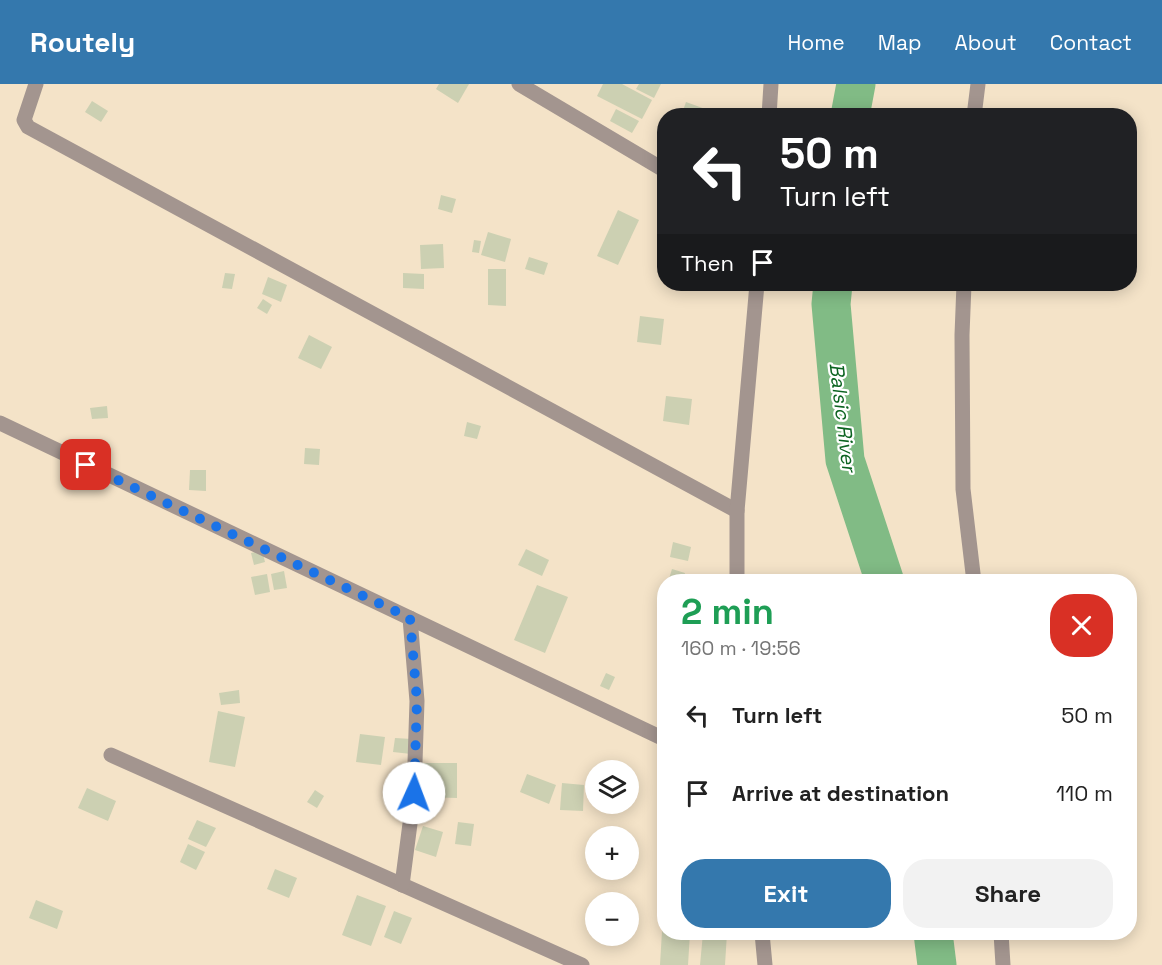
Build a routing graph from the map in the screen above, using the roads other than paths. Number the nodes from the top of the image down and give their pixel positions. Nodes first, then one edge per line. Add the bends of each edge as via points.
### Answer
1 (36, 84) edge
2 (519, 84) edge
3 (771, 84) edge
4 (978, 84) edge
5 (770, 108) edge
6 (975, 108) edge
7 (657, 166) edge
8 (756, 291) edge
9 (964, 291) edge
10 (0, 423) edge
11 (737, 511) junction
12 (737, 574) edge
13 (973, 574) edge
14 (410, 618) junction
15 (657, 736) edge
16 (111, 755) dead end
17 (402, 885) junction
18 (763, 940) edge
19 (1001, 940) edge
20 (582, 965) edge
21 (765, 965) edge
22 (1003, 965) edge

1 - 11 street via 24,120 28,127
2 - 7 street
3 - 5 street
4 - 6 street
8 - 11 street
9 - 13 street via 963,489
10 - 14 street
11 - 12 street
14 - 15 street
14 - 17 street via 417,701 414,793
16 - 17 street
17 - 20 street
18 - 21 street
19 - 22 street

